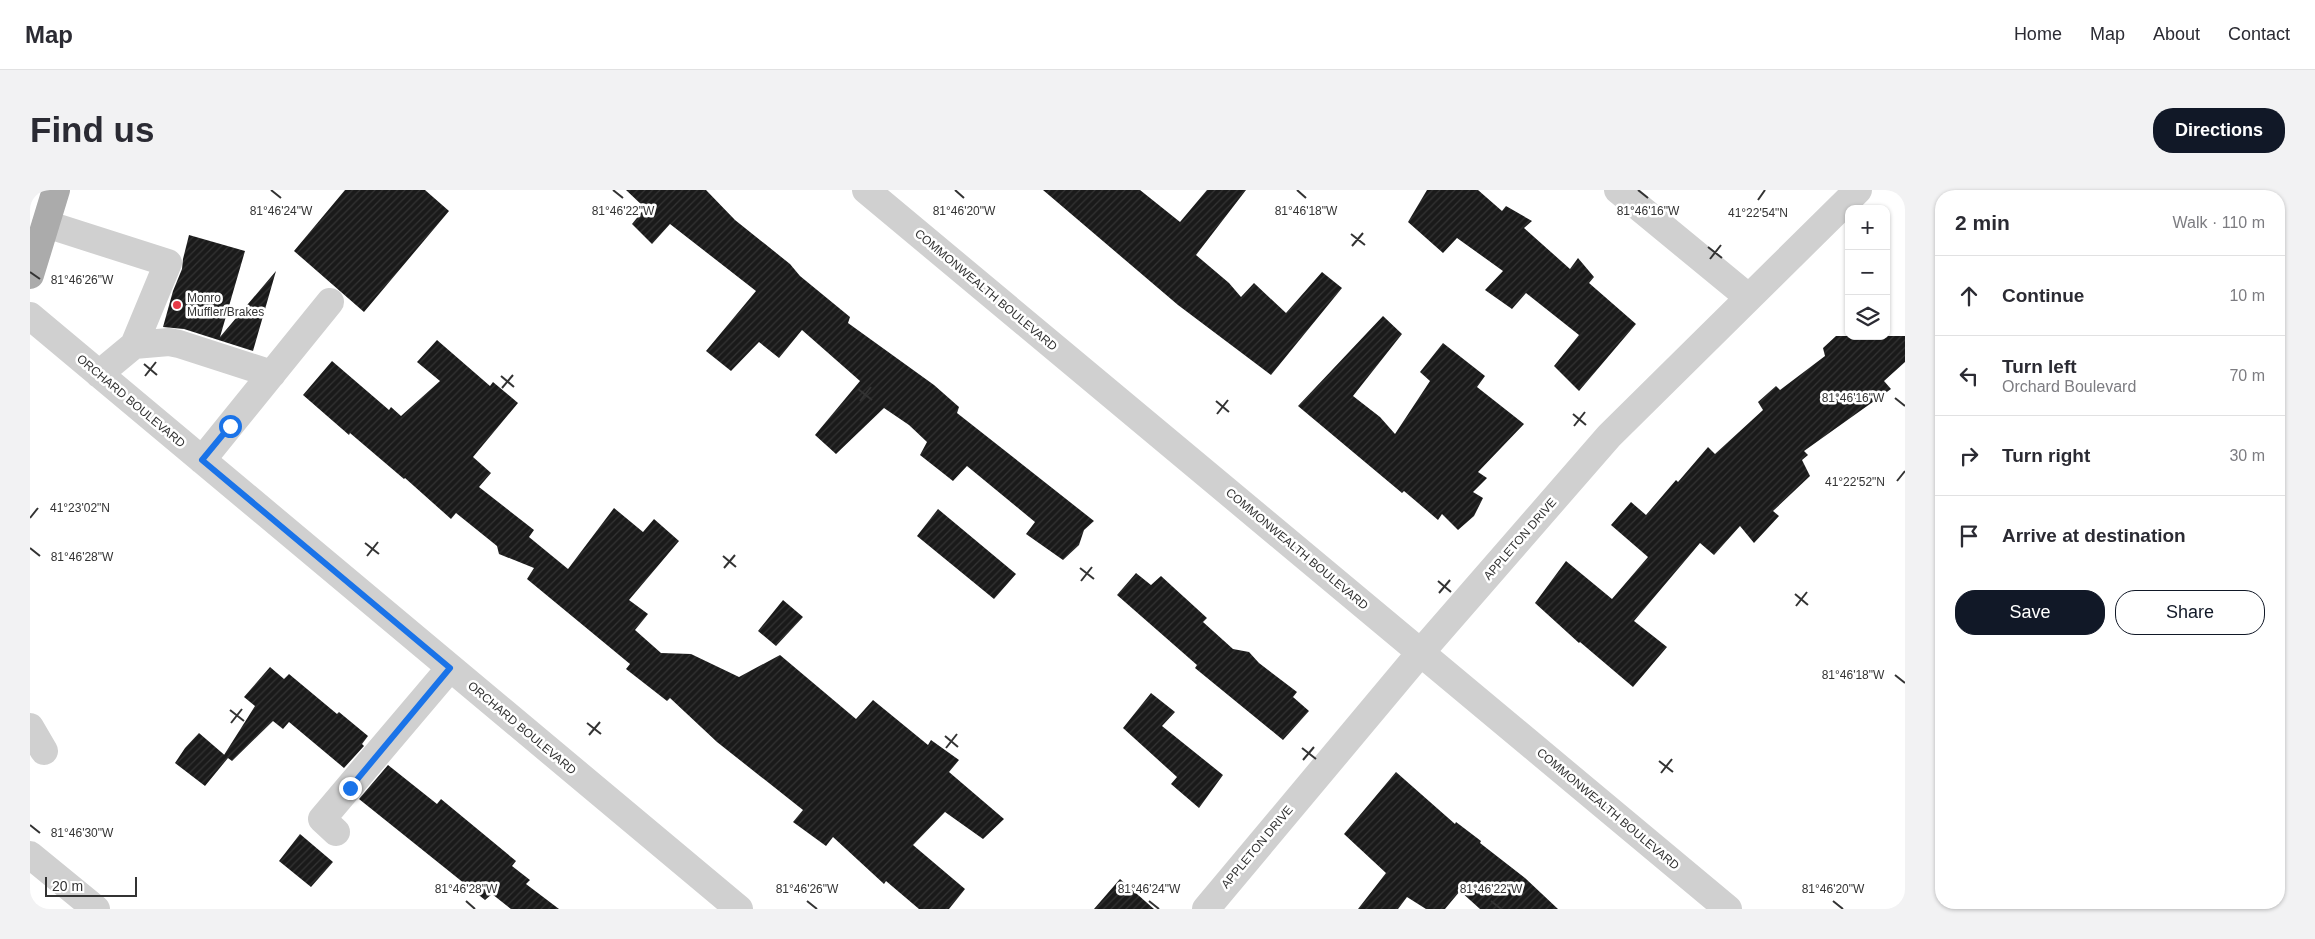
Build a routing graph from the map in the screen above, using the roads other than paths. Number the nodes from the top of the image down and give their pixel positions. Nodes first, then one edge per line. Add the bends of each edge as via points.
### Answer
1 (56, 190) edge
2 (866, 190) edge
3 (1618, 190) edge
4 (1858, 190) edge
5 (46, 224) junction
6 (30, 275) edge
7 (1748, 297) junction
8 (330, 302) dead end
9 (30, 316) edge
10 (134, 345) junction
11 (99, 374) junction
12 (272, 374) junction
13 (202, 460) junction
14 (1421, 652) junction
15 (450, 668) junction
16 (30, 727) edge
17 (44, 751) dead end
18 (336, 832) dead end
19 (30, 855) edge
20 (96, 909) edge
21 (739, 909) edge
22 (1206, 909) edge
23 (1728, 909) edge

1 - 5 main road
2 - 14 street, COMMONWEALTH BOULEVARD
3 - 7 street
4 - 7 street, APPLETON DRIVE
5 - 6 main road
5 - 10 street via 168,263
7 - 14 street, APPLETON DRIVE via 1609,436
8 - 12 street
9 - 11 street, ORCHARD BOULEVARD
10 - 11 street
10 - 12 street via 180,344
11 - 13 street, ORCHARD BOULEVARD
12 - 13 street
13 - 15 street, ORCHARD BOULEVARD
14 - 22 street, APPLETON DRIVE
14 - 23 street, COMMONWEALTH BOULEVARD
15 - 18 street via 322,819
15 - 21 street, ORCHARD BOULEVARD
16 - 17 street
19 - 20 street

